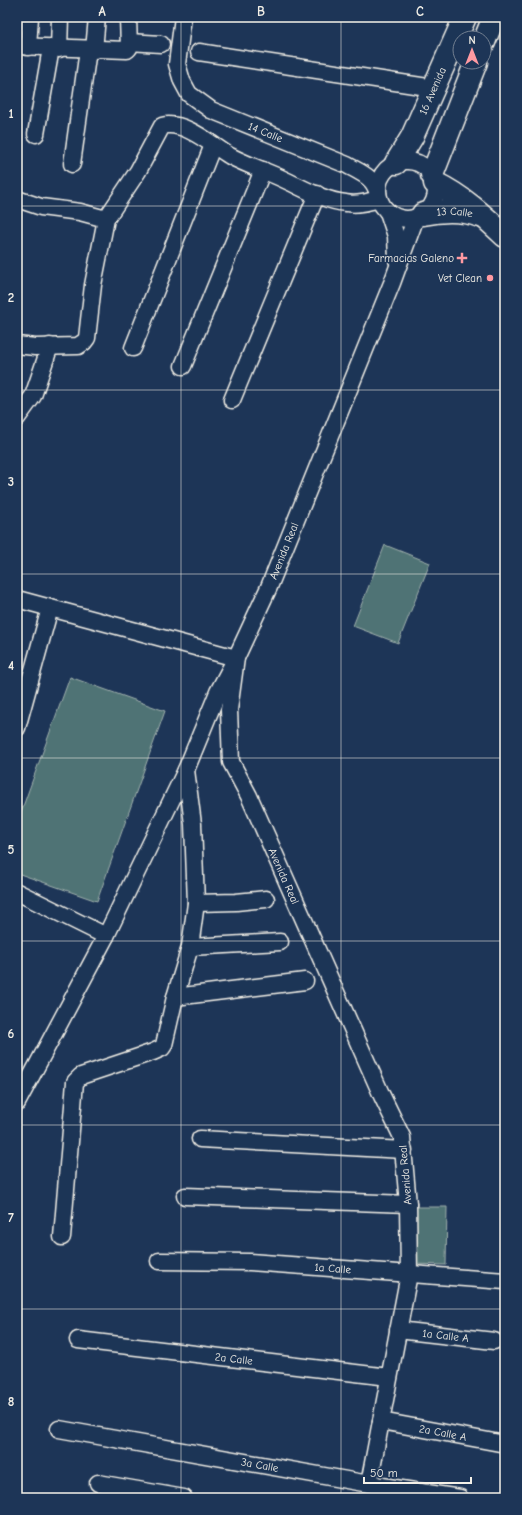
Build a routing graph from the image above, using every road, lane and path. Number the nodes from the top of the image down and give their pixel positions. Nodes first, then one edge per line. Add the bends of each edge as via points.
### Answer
1 (30, 17) edge
2 (60, 17) edge
3 (97, 17) edge
4 (128, 17) edge
5 (183, 17) edge
6 (464, 17) edge
7 (494, 17) edge
8 (489, 30) edge
9 (129, 42) junction
10 (161, 44) dead end
11 (23, 47) edge
12 (55, 48) junction
13 (91, 50) junction
14 (199, 52) dead end
15 (473, 70) edge
16 (434, 88) junction
17 (36, 134) dead end
18 (213, 145) junction
19 (72, 164) dead end
20 (393, 165) junction
21 (353, 166) junction
22 (263, 170) junction
23 (433, 179) junction
24 (317, 194) junction
25 (17, 198) edge
26 (381, 202) junction
27 (420, 216) junction
28 (485, 217) junction
29 (106, 219) junction
30 (505, 236) edge
31 (392, 283) junction
32 (17, 345) edge
33 (50, 346) junction
34 (133, 348) dead end
35 (183, 366) dead end
36 (232, 400) dead end
37 (17, 418) edge
38 (17, 599) edge
39 (50, 608) junction
40 (236, 658) junction
41 (17, 728) edge
42 (186, 770) junction
43 (17, 892) edge
44 (266, 899) dead end
45 (196, 903) junction
46 (106, 936) junction
47 (280, 942) dead end
48 (190, 947) junction
49 (305, 981) dead end
50 (175, 997) junction
51 (17, 1103) edge
52 (200, 1139) dead end
53 (404, 1150) junction
54 (184, 1196) dead end
55 (408, 1204) junction
56 (62, 1237) dead end
57 (159, 1261) dead end
58 (409, 1274) junction
59 (505, 1281) edge
60 (398, 1330) junction
61 (78, 1340) dead end
62 (494, 1341) dead end
63 (389, 1377) junction
64 (381, 1421) junction
65 (59, 1429) dead end
66 (505, 1444) edge
67 (98, 1483) dead end
68 (369, 1484) junction
69 (420, 1495) edge
70 (184, 1498) edge
71 (460, 1498) edge

1 - 11 street
2 - 12 street
3 - 13 street
4 - 9 street
5 - 21 street, 14 Calle via 177,64 189,94 211,110
6 - 16 main road, 16 Avenida
7 - 8 main road
9 - 10 street
9 - 13 street via 127,50
11 - 12 street
12 - 13 street
12 - 17 street
13 - 19 street
14 - 16 street
15 - 23 main road
16 - 20 main road, 16 Avenida via 412,137
18 - 22 street
18 - 29 street via 188,129 168,124 162,126 138,171
18 - 34 street
20 - 21 street, 14 Calle via 376,168
20 - 23 street via 404,161 414,162 424,167
20 - 26 street via 381,176 378,188
21 - 26 street, 14 Calle via 374,183
22 - 24 street
22 - 35 street
23 - 27 street via 436,190 433,204
23 - 28 main road, 13 Calle
24 - 26 street via 346,204
24 - 36 street
25 - 29 street via 42,207 80,212
26 - 27 street via 401,218
26 - 31 street, Avenida Real via 394,230 397,248
27 - 28 main road, 13 Calle via 451,210
27 - 31 street, Avenida Real
28 - 30 main road, 13 Calle
29 - 33 street via 93,285 87,338 78,346
31 - 40 street, Avenida Real via 269,587
32 - 33 street
33 - 37 street via 33,396
38 - 39 street
39 - 40 street
39 - 41 street
40 - 42 street via 218,692
40 - 53 street, Avenida Real via 229,710 231,762 249,796 402,1137
42 - 45 street via 193,824
42 - 46 street
43 - 46 street
44 - 45 street
45 - 48 street
46 - 51 street
47 - 48 street
48 - 50 street
49 - 50 street
50 - 56 street via 162,1048 81,1076 75,1082
52 - 53 street
53 - 55 street, Avenida Real
54 - 55 street
55 - 58 street, Avenida Real
57 - 58 street, 1a Calle via 250,1262
58 - 59 street, 1a Calle
58 - 60 street, Avenida Real
60 - 62 street, 1a Calle A
60 - 63 street, Avenida Real
61 - 63 street, 2a Calle
63 - 64 street, Avenida Real
64 - 66 street, 2a Calle A
64 - 68 street, Avenida Real
65 - 68 street, 3a Calle
67 - 70 street
68 - 69 street, 3a Calle
69 - 71 street, 3a Calle

